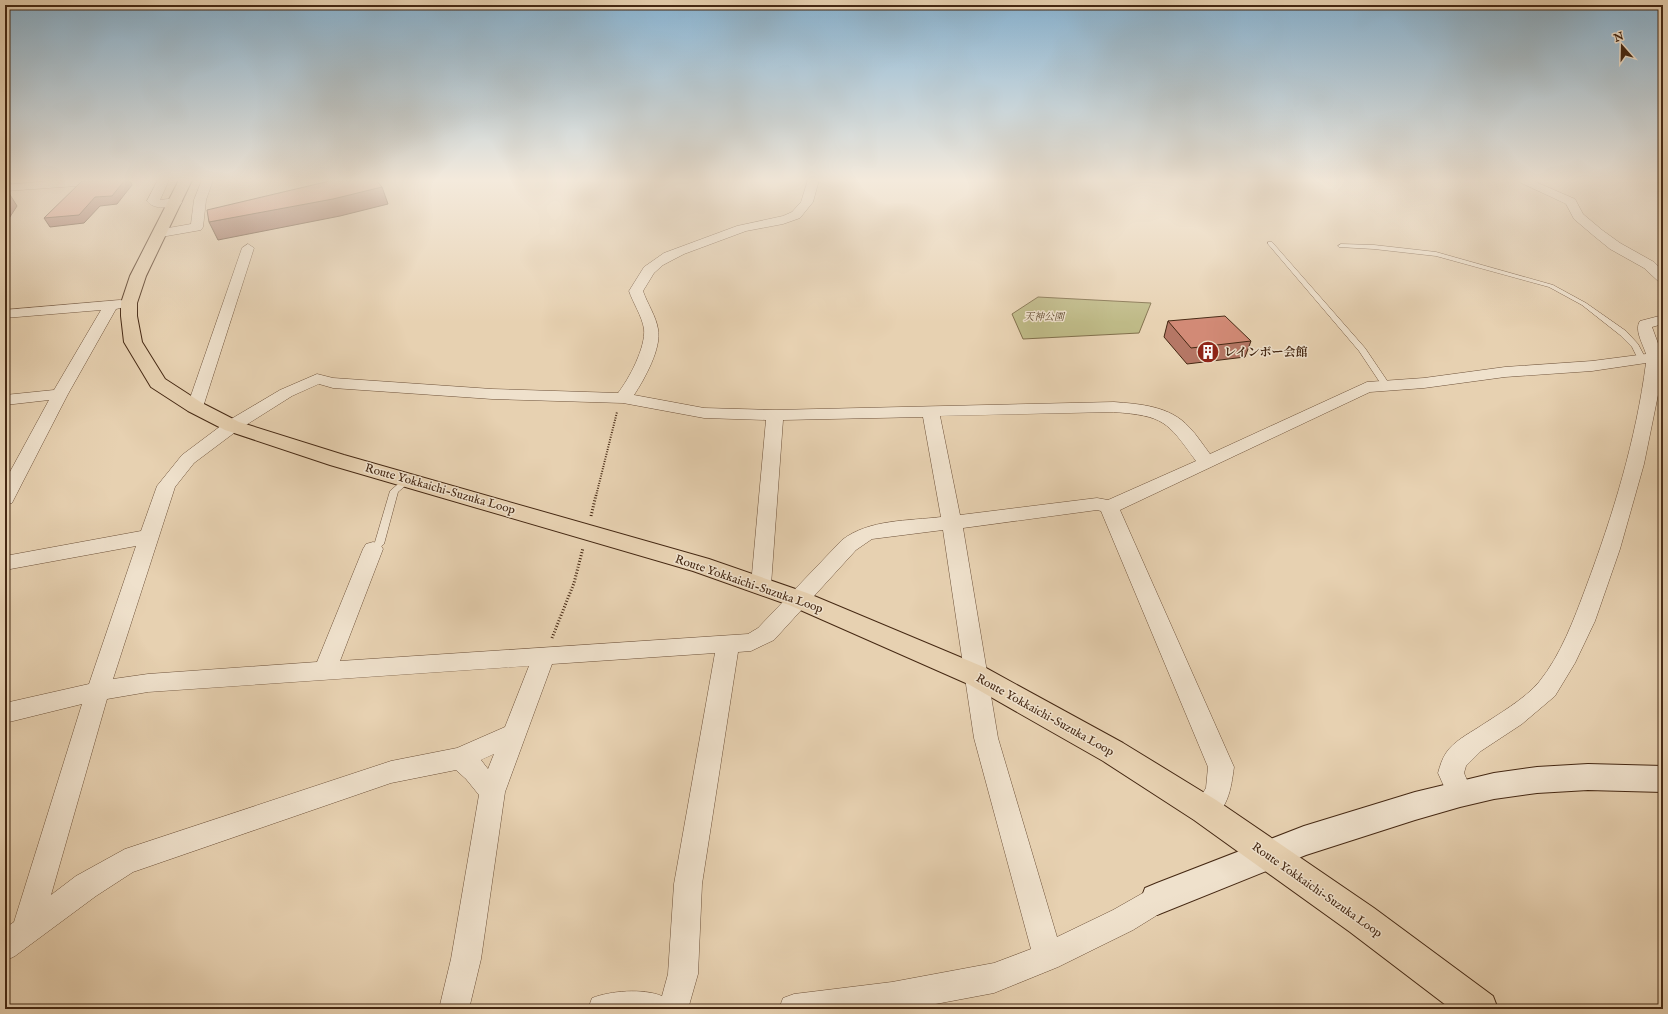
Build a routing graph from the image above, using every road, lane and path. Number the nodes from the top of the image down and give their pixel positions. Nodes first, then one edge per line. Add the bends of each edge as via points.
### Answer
1 (164, 227) edge
2 (195, 227) edge
3 (745, 227) edge
4 (1592, 227) edge
5 (161, 233) junction
6 (1270, 243) dead end
7 (1341, 246) dead end
8 (248, 248) dead end
9 (1663, 278) edge
10 (120, 304) junction
11 (5, 314) edge
12 (1663, 319) edge
13 (1648, 358) junction
14 (1386, 385) junction
15 (60, 394) junction
16 (623, 398) junction
17 (5, 400) edge
18 (195, 407) junction
19 (931, 413) junction
20 (775, 415) junction
21 (232, 426) junction
22 (1207, 463) junction
23 (408, 480) junction
24 (5, 499) edge
25 (1109, 507) junction
26 (952, 522) junction
27 (587, 531) junction
28 (148, 537) junction
29 (373, 549) joint
30 (5, 564) edge
31 (761, 585) junction
32 (798, 599) junction
33 (728, 643) junction
34 (544, 657) junction
35 (324, 671) junction
36 (977, 676) junction
37 (98, 691) junction
38 (5, 713) edge
39 (515, 734) junction
40 (460, 758) junction
41 (1663, 779) edge
42 (492, 792) junction
43 (1460, 794) junction
44 (1205, 810) junction
45 (1268, 854) junction
46 (1157, 899) joint
47 (26, 931) junction
48 (5, 946) edge
49 (1048, 957) junction
50 (808, 1008) edge
51 (454, 1009) edge
52 (603, 1009) edge
53 (656, 1009) edge
54 (673, 1009) edge
55 (1480, 1009) edge

1 - 5 main road, Route Yokkaichi-Suzuka Loop
2 - 5 street
3 - 16 street via 665,258 645,276 636,291 651,329 651,336 636,380
4 - 9 street via 1615,246 1649,265
5 - 10 main road, Route Yokkaichi-Suzuka Loop
6 - 14 lane via 1357,344
7 - 13 lane via 1436,254 1550,286 1584,304 1623,333
8 - 18 street
10 - 11 street
10 - 15 street
10 - 18 main road, Route Yokkaichi-Suzuka Loop via 129,316 133,342 158,383
12 - 13 street via 1645,324
13 - 14 street via 1592,366 1505,372
13 - 43 street via 1651,390 1635,464 1610,549 1584,621 1567,657 1547,690 1514,717 1472,744 1455,760 1451,773
14 - 22 street via 1367,387
15 - 17 street
15 - 24 street
16 - 20 street via 704,413
16 - 21 street via 492,394 317,380 286,393
16 - 27 path via 619,401
18 - 21 main road, Route Yokkaichi-Suzuka Loop
19 - 20 street
19 - 22 street via 1139,409 1162,414 1175,422
19 - 26 street
20 - 31 street
21 - 23 main road, Route Yokkaichi-Suzuka Loop
21 - 28 street via 188,459 166,486
22 - 25 street
23 - 27 main road, Route Yokkaichi-Suzuka Loop
23 - 29 lane via 394,491 379,544
25 - 26 street via 1097,504
25 - 44 street via 1221,767 1218,792
26 - 32 street via 868,533 859,537
26 - 36 street
27 - 31 main road, Route Yokkaichi-Suzuka Loop
27 - 34 path via 574,583
28 - 30 street
28 - 37 street
29 - 35 street
31 - 32 main road, Route Yokkaichi-Suzuka Loop
32 - 33 street via 766,634 751,642
32 - 36 main road, Route Yokkaichi-Suzuka Loop
33 - 34 street
33 - 54 street via 688,884 683,974
34 - 35 street
34 - 39 street
35 - 37 street via 148,683
36 - 44 main road, Route Yokkaichi-Suzuka Loop via 1113,752
36 - 49 street via 986,738
37 - 38 street
37 - 47 street
39 - 40 street
39 - 42 street
40 - 42 street via 475,771
40 - 47 street via 391,772 125,862 86,886
41 - 43 street via 1588,776 1494,786
42 - 51 street via 466,958
43 - 45 street
44 - 45 main road, Route Yokkaichi-Suzuka Loop
45 - 46 street
45 - 55 main road, Route Yokkaichi-Suzuka Loop via 1362,920
46 - 49 street via 1123,920
47 - 48 street
49 - 50 street via 994,978 892,997
52 - 53 street

